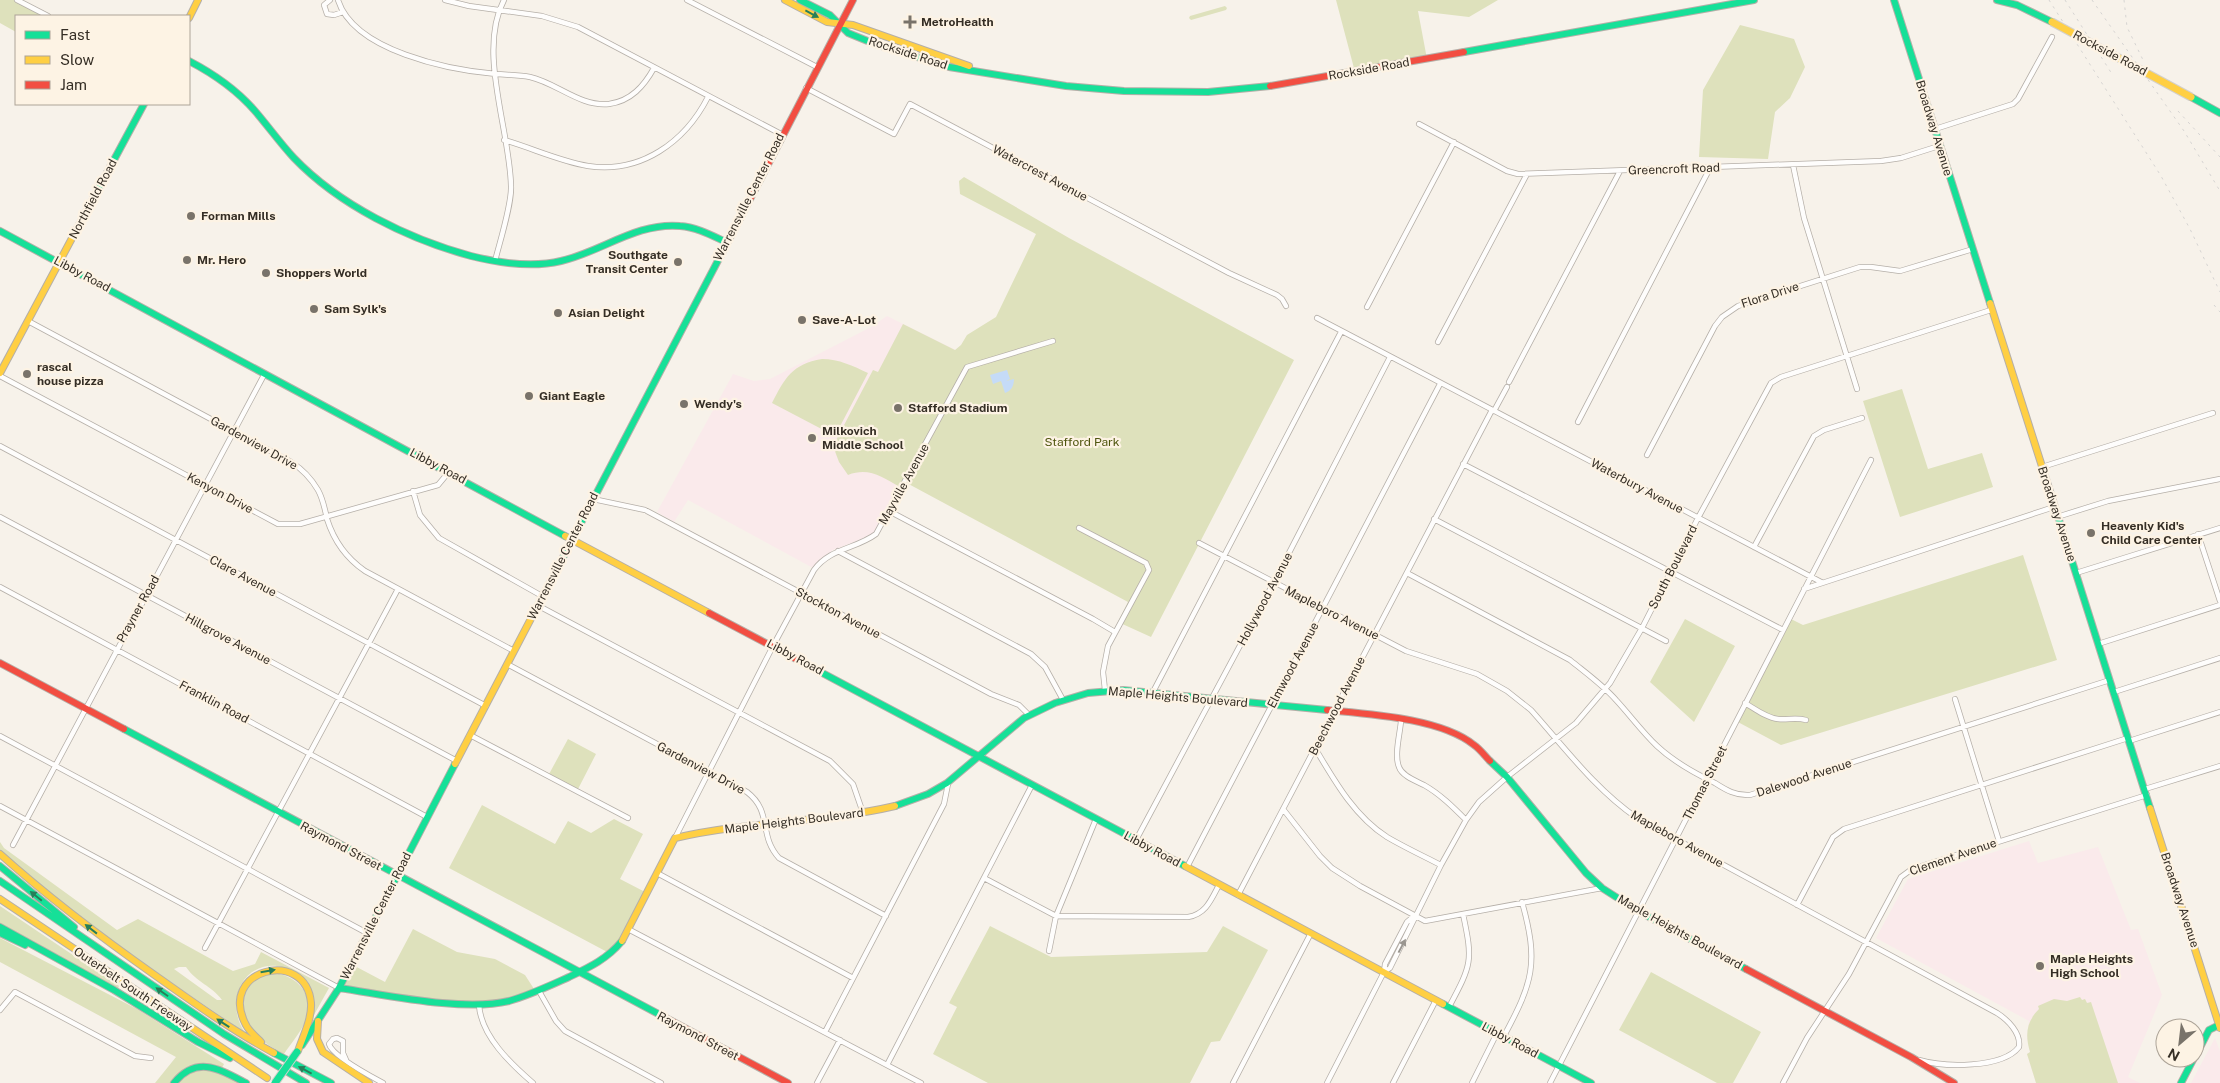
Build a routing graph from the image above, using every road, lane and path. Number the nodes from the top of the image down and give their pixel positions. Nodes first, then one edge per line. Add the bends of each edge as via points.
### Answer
1 (198, 0) edge
2 (330, 0) edge
3 (338, 0) edge
4 (445, 0) edge
5 (504, 0) edge
6 (687, 0) edge
7 (785, 0) edge
8 (800, 0) edge
9 (852, 0) edge
10 (1754, 0) edge
11 (1894, 0) edge
12 (1997, 0) edge
13 (20, 1) edge
14 (499, 10) junction
15 (343, 12) junction
16 (46, 15) edge
17 (190, 16) edge
18 (840, 23) junction
19 (2052, 37) dead end
20 (190, 62) edge
21 (817, 67) junction
22 (654, 68) junction
23 (496, 74) junction
24 (806, 88) junction
25 (708, 97) junction
26 (143, 105) edge
27 (2220, 113) edge
28 (1420, 124) dead end
29 (1935, 130) junction
30 (781, 134) junction
31 (504, 140) junction
32 (1454, 142) junction
33 (1939, 146) junction
34 (1793, 165) junction
35 (1710, 168) junction
36 (1620, 171) junction
37 (1527, 174) junction
38 (0, 231) edge
39 (726, 242) junction
40 (1973, 248) junction
41 (495, 261) junction
42 (59, 262) junction
43 (1823, 278) junction
44 (1286, 306) dead end
45 (1367, 308) dead end
46 (1991, 310) junction
47 (1317, 318) dead end
48 (28, 321) junction
49 (1341, 332) junction
50 (1053, 340) dead end
51 (1438, 342) dead end
52 (1847, 356) junction
53 (1390, 357) junction
54 (0, 374) edge
55 (264, 375) junction
56 (1440, 384) junction
57 (1857, 390) dead end
58 (1493, 411) junction
59 (2213, 413) dead end
60 (1862, 418) dead end
61 (1578, 422) dead end
62 (234, 431) junction
63 (0, 446) edge
64 (1647, 455) dead end
65 (1871, 460) dead end
66 (1463, 464) junction
67 (2042, 467) junction
68 (449, 472) junction
69 (2220, 479) edge
70 (205, 486) junction
71 (413, 491) junction
72 (593, 499) junction
73 (2054, 507) junction
74 (889, 511) junction
75 (326, 516) junction
76 (0, 517) edge
77 (2057, 517) junction
78 (1434, 518) junction
79 (1698, 518) junction
80 (1079, 528) dead end
81 (2220, 528) edge
82 (2198, 534) junction
83 (176, 539) junction
84 (573, 539) junction
85 (1199, 543) dead end
86 (1754, 547) junction
87 (838, 550) junction
88 (1224, 556) junction
89 (1670, 572) junction
90 (1407, 573) junction
91 (2076, 573) junction
92 (1810, 576) junction
93 (1274, 582) junction
94 (1821, 582) junction
95 (0, 587) edge
96 (398, 589) junction
97 (1804, 589) junction
98 (801, 593) junction
99 (147, 595) junction
100 (542, 596) junction
101 (2220, 603) edge
102 (537, 605) junction
103 (1323, 608) junction
104 (1642, 628) junction
105 (1783, 630) junction
106 (1115, 632) junction
107 (1374, 635) junction
108 (1666, 641) dead end
109 (369, 644) junction
110 (2098, 644) junction
111 (773, 646) junction
112 (116, 649) junction
113 (514, 651) junction
114 (2220, 658) edge
115 (0, 663) edge
116 (507, 664) junction
117 (2110, 680) junction
118 (1105, 690) junction
119 (1606, 690) junction
120 (1153, 692) junction
121 (2114, 692) junction
122 (340, 698) junction
123 (1062, 698) junction
124 (1212, 699) junction
125 (1954, 699) dead end
126 (1745, 703) junction
127 (1272, 705) junction
128 (486, 706) junction
129 (85, 709) junction
130 (1334, 711) junction
131 (2220, 712) edge
132 (739, 714) junction
133 (1028, 714) junction
134 (1806, 720) dead end
135 (1401, 721) junction
136 (1964, 726) junction
137 (470, 735) junction
138 (0, 736) edge
139 (1556, 739) junction
140 (2129, 739) junction
141 (1315, 748) junction
142 (309, 754) junction
143 (980, 756) junction
144 (457, 761) junction
145 (55, 766) junction
146 (2220, 766) edge
147 (709, 771) junction
148 (1507, 777) junction
149 (1707, 779) junction
150 (948, 784) junction
151 (1032, 785) junction
152 (1982, 785) junction
153 (2146, 792) junction
154 (0, 806) edge
155 (1283, 809) junction
156 (278, 812) junction
157 (862, 813) junction
158 (427, 817) junction
159 (628, 818) dead end
160 (1096, 819) junction
161 (26, 820) junction
162 (1466, 820) junction
163 (765, 824) junction
164 (675, 838) junction
165 (1675, 838) junction
166 (1136, 840) junction
167 (1999, 842) junction
168 (13, 845) dead end
169 (0, 854) edge
170 (0, 866) edge
171 (1441, 866) junction
172 (1187, 867) junction
173 (248, 868) junction
174 (657, 874) junction
175 (397, 876) junction
176 (984, 878) junction
177 (0, 881) edge
178 (1219, 885) junction
179 (1602, 888) junction
180 (1238, 895) junction
181 (0, 899) edge
182 (1522, 902) junction
183 (1797, 905) junction
184 (1638, 911) junction
185 (1463, 914) junction
186 (886, 916) junction
187 (1056, 916) junction
188 (1414, 916) junction
189 (218, 923) junction
190 (0, 927) edge
191 (628, 929) junction
192 (0, 933) edge
193 (367, 933) junction
194 (1311, 933) junction
195 (1866, 942) junction
196 (205, 948) dead end
197 (1050, 952) dead end
198 (47, 953) junction
199 (115, 959) junction
200 (578, 972) junction
201 (1384, 972) junction
202 (853, 978) junction
203 (339, 988) junction
204 (539, 991) junction
205 (1436, 1000) junction
206 (479, 1005) junction
207 (1450, 1007) junction
208 (0, 1010) edge
209 (1825, 1012) junction
210 (318, 1021) junction
211 (2220, 1026) edge
212 (825, 1032) junction
213 (1500, 1035) junction
214 (2205, 1038) edge
215 (840, 1040) junction
216 (298, 1052) junction
217 (281, 1056) junction
218 (1911, 1057) junction
219 (151, 1058) dead end
220 (346, 1060) junction
221 (887, 1064) junction
222 (1559, 1066) junction
223 (2190, 1068) edge
224 (267, 1078) junction
225 (174, 1083) edge
226 (246, 1083) edge
227 (276, 1083) edge
228 (306, 1083) edge
229 (331, 1083) edge
230 (369, 1083) edge
231 (384, 1083) edge
232 (533, 1083) edge
233 (661, 1083) edge
234 (788, 1083) edge
235 (817, 1083) edge
236 (921, 1083) edge
237 (1233, 1083) edge
238 (1326, 1083) edge
239 (1393, 1083) edge
240 (1472, 1083) edge
241 (1550, 1083) edge
242 (1591, 1083) edge
243 (1783, 1083) edge
244 (1954, 1083) edge
245 (2182, 1083) edge

1 - 17 main road
2 - 15 street via 324,6 327,14 334,16
3 - 15 street
4 - 14 street
5 - 14 street
6 - 21 street
7 -> 18 main road, Rockside Road via 827,22
8 - 18 main road, Rockside Road
9 - 18 main road, Warrensville Center Road
10 - 18 main road, Rockside Road via 1345,74 1238,90 1173,92 1066,86 949,67 848,32
11 - 29 main road, Broadway Avenue
12 - 27 main road, Rockside Road, bridge via 2052,22
13 - 16 street
14 - 22 street via 560,21
14 - 23 street via 493,41
15 - 23 street via 363,33 411,57 463,70
18 - 21 main road, Warrensville Center Road
19 - 29 street via 2013,104
20 - 41 main road via 220,78 247,101 300,164 346,200 410,234
21 - 24 main road, Warrensville Center Road
22 - 23 street via 632,96 608,104 584,101 530,77
22 - 25 street
23 - 31 street
24 - 30 main road, Warrensville Center Road
24 - 44 street, Watercrest Avenue via 894,134 910,104 1229,273 1277,295
25 - 30 street
25 - 31 street via 680,136 655,154 628,164 589,166
26 - 42 main road, Northfield Road
28 - 32 street, Greencroft Road
29 - 33 main road, Broadway Avenue
30 - 39 main road, Warrensville Center Road
31 - 41 street via 511,189
32 - 37 street, Greencroft Road via 1507,171
32 - 45 street
33 - 34 street, Greencroft Road via 1881,161
33 - 40 main road, Broadway Avenue
34 - 35 street, Greencroft Road
34 - 43 street via 1804,218
35 - 36 street, Greencroft Road
35 - 61 street
36 - 37 street, Greencroft Road
36 - 58 street, Beechwood Avenue
37 - 51 street
38 - 42 main road, Libby Road
39 - 41 main road via 700,229 668,224 638,230 601,248 560,262
39 - 72 main road, Warrensville Center Road
40 - 43 street, Flora Drive via 1900,271 1866,266
40 - 46 main road, Broadway Avenue
42 - 48 main road, Northfield Road
42 - 55 main road, Libby Road
43 - 52 street
43 - 64 street, Flora Drive via 1738,306 1722,317
46 - 52 street, South Boulevard
46 - 67 main road, Broadway Avenue
47 - 49 street, Waterbury Avenue
48 - 54 main road, Northfield Road
48 - 62 street, Gardenview Drive
49 - 53 street, Waterbury Avenue
49 - 88 street
50 - 74 street, Mayville Avenue via 967,367
52 - 57 street
52 - 79 street, South Boulevard via 1771,383
53 - 56 street, Waterbury Avenue
53 - 93 street, Hollywood Avenue
54 - 70 street, Kenyon Drive
55 - 62 street, Prayner Road
55 - 68 main road, Libby Road
56 - 58 street, Waterbury Avenue
56 - 103 street, Elmwood Avenue
58 - 66 street, Beechwood Avenue
58 - 79 street, Waterbury Avenue
59 - 67 street
60 - 86 street via 1814,436
62 - 70 street, Prayner Road
62 - 75 street, Gardenview Drive via 300,468 318,490
63 - 83 street, Clare Avenue
65 - 92 street, Thomas Street
66 - 78 street, Beechwood Avenue
66 - 89 street
67 - 73 main road, Broadway Avenue
68 - 71 street, Kenyon Drive via 438,485
68 - 84 main road, Libby Road
69 - 77 street via 2108,501
70 - 75 street, Kenyon Drive via 278,524 300,524
70 - 83 street, Prayner Road
71 - 75 street, Kenyon Drive
71 - 100 street via 420,515 439,538
72 - 84 main road, Warrensville Center Road
72 - 98 street, Stockton Avenue via 646,511
73 - 77 main road, Broadway Avenue
73 - 94 street
74 - 87 street, Mayville Avenue via 872,537
74 - 106 street
75 - 96 street, Gardenview Drive via 335,540 351,560
76 - 99 street, Hillgrove Avenue
77 - 91 main road, Broadway Avenue
78 - 90 street, Beechwood Avenue
78 - 104 street
79 - 86 street, Waterbury Avenue
79 - 89 street, South Boulevard
80 - 106 street via 1148,566 1149,570
81 - 82 street
82 - 91 street
82 - 101 street
83 - 99 street, Prayner Road
83 - 109 street, Clare Avenue
84 - 100 main road, Warrensville Center Road
84 - 111 main road, Libby Road
85 - 88 street, Mapleboro Avenue
86 - 92 street, Waterbury Avenue
87 - 98 street, Mayville Avenue via 822,559
87 - 123 street via 1030,654 1045,667
88 - 93 street, Mapleboro Avenue
88 - 120 street
89 - 104 street, South Boulevard
89 - 105 street
90 - 107 street, Beechwood Avenue
90 - 119 street, Dalewood Avenue via 1570,660
91 - 110 main road, Broadway Avenue
92 - 94 street, Waterbury Avenue
92 - 97 street, Thomas Street
93 - 103 street, Mapleboro Avenue
93 - 124 street, Hollywood Avenue
94 - 97 street
95 - 112 street, Franklin Road
96 - 109 street
96 - 113 street, Gardenview Drive
97 - 105 street, Thomas Street
98 - 111 street, Mayville Avenue
98 - 133 street, Stockton Avenue via 991,694 1019,705
99 - 112 street, Prayner Road
99 - 122 street, Hillgrove Avenue
100 - 102 main road, Warrensville Center Road
101 - 110 street
102 - 113 main road, Warrensville Center Road
102 - 132 street
103 - 107 street, Mapleboro Avenue
103 - 127 street, Elmwood Avenue
104 - 108 street
104 - 119 street, South Boulevard
105 - 126 street, Thomas Street
106 - 118 street via 1105,656
107 - 130 street, Beechwood Avenue
107 - 139 street, Mapleboro Avenue via 1406,651 1490,681 1519,700
109 - 122 street
109 - 128 street, Clare Avenue
110 - 117 main road, Broadway Avenue
111 - 132 street, Mayville Avenue
111 - 143 main road, Libby Road
112 - 129 street, Prayner Road
112 - 142 street, Franklin Road
113 - 116 main road, Warrensville Center Road
114 - 121 street
115 - 129 main road, Raymond Street
116 - 128 main road, Warrensville Center Road
116 - 147 street, Gardenview Drive
117 - 121 main road, Broadway Avenue
117 - 136 street, Dalewood Avenue
118 - 120 main road, Maple Heights Boulevard
118 - 123 main road, Maple Heights Boulevard
119 - 139 street, South Boulevard via 1576,723
119 - 149 street, Dalewood Avenue via 1657,746 1680,765
120 - 124 main road, Maple Heights Boulevard
121 - 140 main road, Broadway Avenue
122 - 142 street
122 - 144 street, Hillgrove Avenue
123 - 133 main road, Maple Heights Boulevard
124 - 127 main road, Maple Heights Boulevard
124 - 166 street, Hollywood Avenue
125 - 136 street
126 - 134 street via 1778,719
126 - 149 street, Thomas Street
127 - 130 main road, Maple Heights Boulevard
127 - 172 street, Elmwood Avenue
128 - 137 main road, Warrensville Center Road
129 - 145 street, Prayner Road
129 - 156 main road, Raymond Street
130 - 135 main road, Maple Heights Boulevard
130 - 141 street, Beechwood Avenue
131 - 140 street
132 - 147 street, Mayville Avenue
132 - 157 street via 830,761 853,784
133 - 143 main road, Maple Heights Boulevard
135 - 148 main road, Maple Heights Boulevard via 1438,727 1457,735 1473,744
135 - 162 street via 1399,769 1446,801
136 - 149 street, Dalewood Avenue via 1750,795 1734,793
136 - 152 street
137 - 144 main road, Warrensville Center Road
137 - 159 street
138 - 145 street
139 - 148 street, South Boulevard
139 - 165 street, Mapleboro Avenue via 1610,798 1637,818
140 - 152 street
140 - 153 main road, Broadway Avenue
141 - 155 street, Beechwood Avenue
141 - 171 street via 1361,816 1386,836
142 - 156 street
142 - 158 street, Franklin Road
143 - 150 main road, Maple Heights Boulevard
143 - 151 main road, Libby Road
144 - 158 main road, Warrensville Center Road
145 - 161 street, Prayner Road
145 - 173 street
146 - 153 street, Clement Avenue
147 - 163 street, Gardenview Drive via 756,799 762,808
147 - 164 street, Mayville Avenue
148 - 162 street, South Boulevard via 1479,802
148 - 179 main road, Maple Heights Boulevard
149 - 165 street, Thomas Street
150 - 157 main road, Maple Heights Boulevard via 900,804
150 - 186 street via 944,804
151 - 160 main road, Libby Road
151 - 176 street
152 - 167 street
152 - 183 street via 1838,832
153 - 167 street, Clement Avenue
153 - 211 main road, Broadway Avenue
154 - 161 street
155 - 180 street, Beechwood Avenue
155 - 188 street via 1332,868
156 - 173 street
156 - 175 main road, Raymond Street
157 - 163 main road, Maple Heights Boulevard
158 - 175 main road, Warrensville Center Road
160 - 166 main road, Libby Road
160 - 187 street
161 - 168 street, Prayner Road
161 - 189 street
162 - 171 street, South Boulevard
163 - 164 main road, Maple Heights Boulevard
163 - 186 street, Gardenview Drive via 770,848 779,858
164 - 174 main road
165 - 183 street, Mapleboro Avenue
165 - 184 street, Thomas Street
166 - 172 main road, Libby Road
167 - 195 street, Clement Avenue via 1905,873
217 -> 169 main road via 227,1026 162,981 65,909
199 -> 170 main road, Outerbelt South Freeway
171 - 188 street, South Boulevard
172 - 178 main road, Libby Road
173 - 189 street
173 - 193 street
174 - 191 main road
174 - 202 street
175 - 193 main road, Warrensville Center Road
175 - 200 main road, Raymond Street
176 - 187 street
176 - 221 street
177 - 199 main road, Outerbelt South Freeway
178 - 180 main road, Libby Road
178 - 187 street via 1198,916
179 - 182 street
179 - 184 main road, Maple Heights Boulevard
180 - 194 main road, Libby Road
181 - 224 main road, Outerbelt South Freeway
182 - 185 street
182 - 213 street via 1531,933 1530,972 1521,1004
183 - 195 street, Mapleboro Avenue
184 - 209 main road, Maple Heights Boulevard
184 - 222 street, Thomas Street
185 - 188 street via 1425,921
185 - 207 street via 1470,960
186 - 202 street
187 - 197 street
188 - 201 street, South Boulevard via 1412,926 1390,967
189 - 196 street
189 - 203 street
190 - 198 main road, Outerbelt South Freeway
191 - 200 main road via 610,954
191 - 212 street
192 - 198 main road
193 - 203 main road, Warrensville Center Road
194 - 201 main road, Libby Road
194 - 237 street
195 - 209 street, Clement Avenue
195 - 218 street, Mapleboro Avenue via 2003,1017 2015,1030 2020,1043 2017,1050 1982,1063 1956,1066
198 - 224 main road, Outerbelt South Freeway via 136,1002 198,1042
228 -> 199 main road, Outerbelt South Freeway via 235,1042
200 - 204 main road
200 - 234 main road, Raymond Street
201 - 205 main road, Libby Road
201 - 238 street, South Boulevard
202 - 212 street
203 - 206 main road
203 - 210 main road, Warrensville Center Road
204 - 206 main road via 508,1001
204 - 233 street via 556,1021 566,1031
205 - 207 main road, Libby Road
205 - 239 street
206 - 232 street via 485,1026 496,1045
207 - 213 main road, Libby Road
208 - 219 street via 16,992 135,1056
209 - 218 main road, Maple Heights Boulevard
209 - 243 street, Clement Avenue
210 - 216 main road, Warrensville Center Road
210 - 230 main road via 318,1039 323,1052
211 - 214 main road via 2209,1030
212 - 215 street
213 - 222 main road, Libby Road
213 - 240 street
215 - 221 street
215 - 235 street
217 -> 216 main road via 248,1031 238,1008 245,985 253,976 267,970 288,972 307,990 310,1011
216 - 227 main road, Warrensville Center Road, bridge
229 -> 217 main road
218 - 244 main road, Maple Heights Boulevard
220 - 220 street via 330,1048 330,1041 336,1038 343,1041
220 - 231 street
221 - 236 street
222 - 241 street, Thomas Street
222 - 242 main road, Libby Road
223 - 245 main road
224 - 227 main road, Outerbelt South Freeway
225 - 226 main road via 185,1071 205,1066 219,1069

